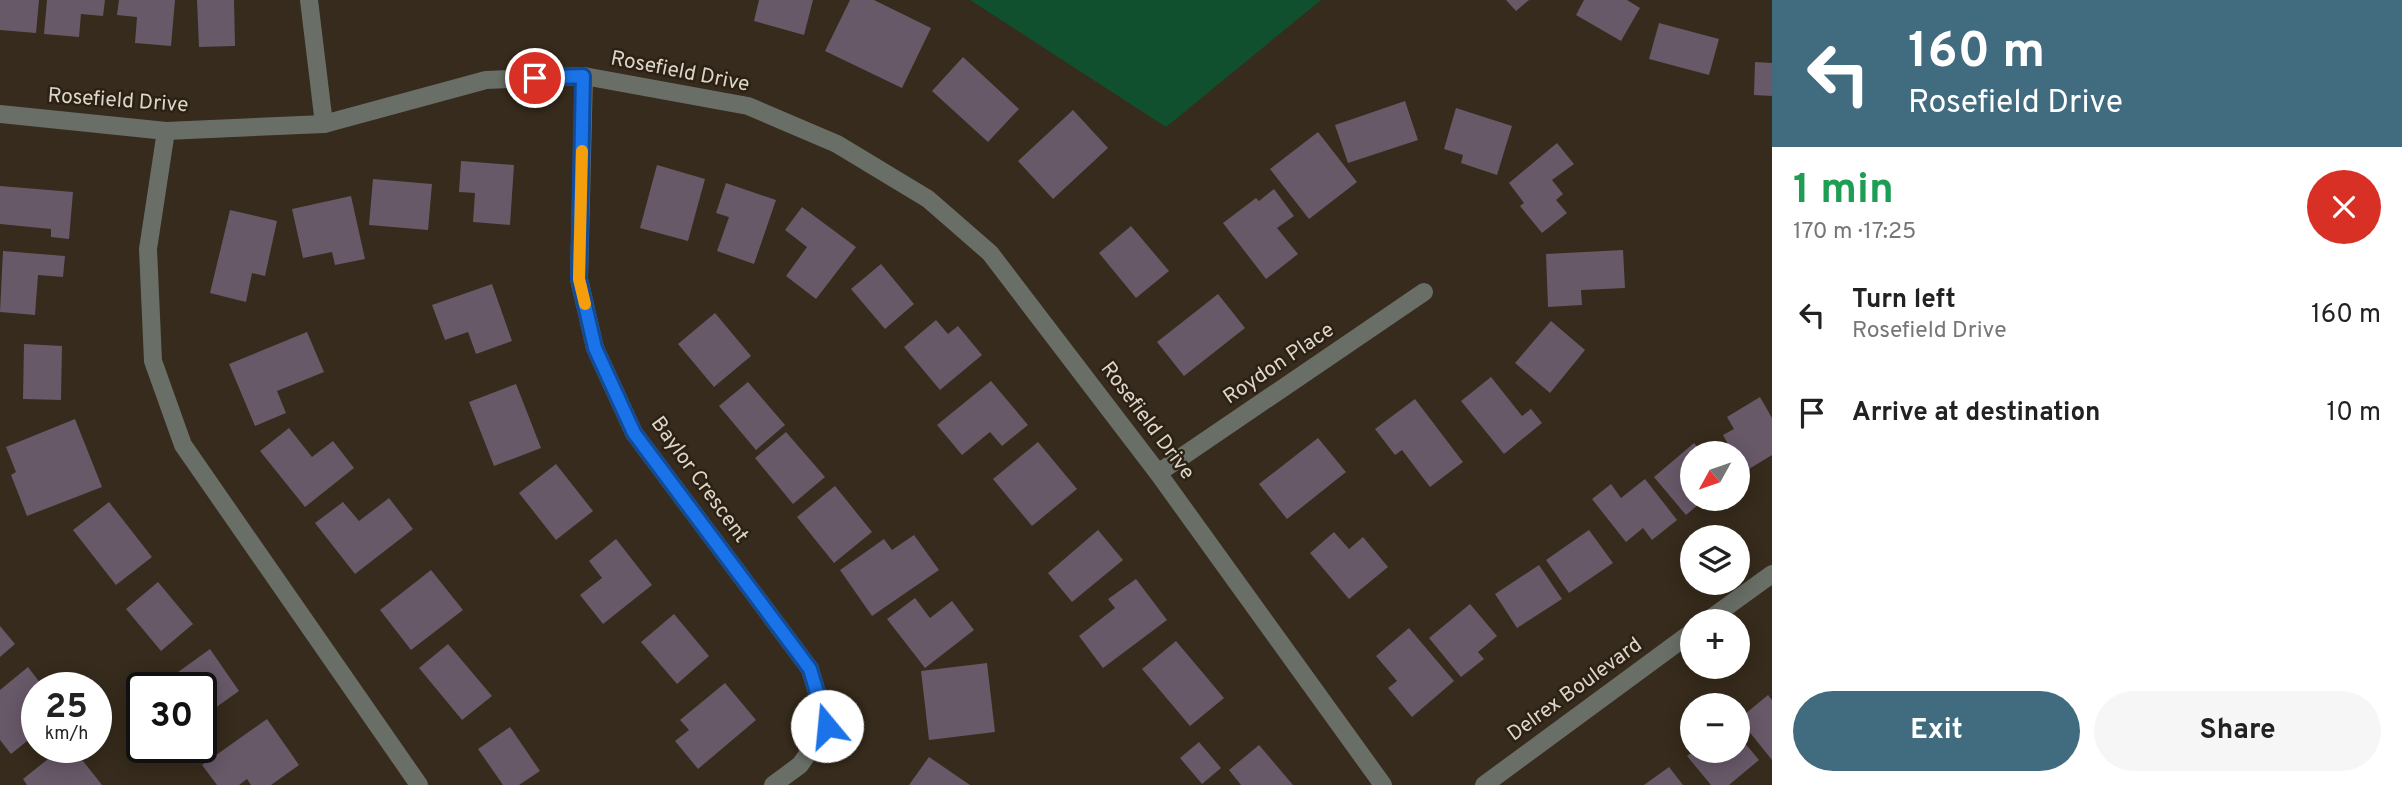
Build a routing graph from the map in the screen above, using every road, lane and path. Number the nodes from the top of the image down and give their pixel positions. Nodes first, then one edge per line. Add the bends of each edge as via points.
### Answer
1 (309, 0) edge
2 (583, 76) junction
3 (0, 114) edge
4 (324, 124) junction
5 (166, 131) junction
6 (1424, 292) dead end
7 (1158, 472) junction
8 (1772, 575) edge
9 (1724, 609) edge
10 (1680, 641) edge
11 (419, 785) edge
12 (773, 785) edge
13 (1383, 785) edge
14 (1484, 785) edge

1 - 4 street
2 - 4 street, Rosefield Drive via 486,80
2 - 7 street, Rosefield Drive via 748,106 837,144 928,199 990,253
2 - 12 street, Baylor Crescent via 579,279 595,348 634,433 810,669 827,726 800,765
3 - 5 street, Rosefield Drive
4 - 5 street, Rosefield Drive
5 - 11 street via 148,249 153,361 183,445
6 - 7 street, Roydon Place
7 - 13 street, Rosefield Drive
8 - 9 street
10 - 14 street, Delrex Boulevard

